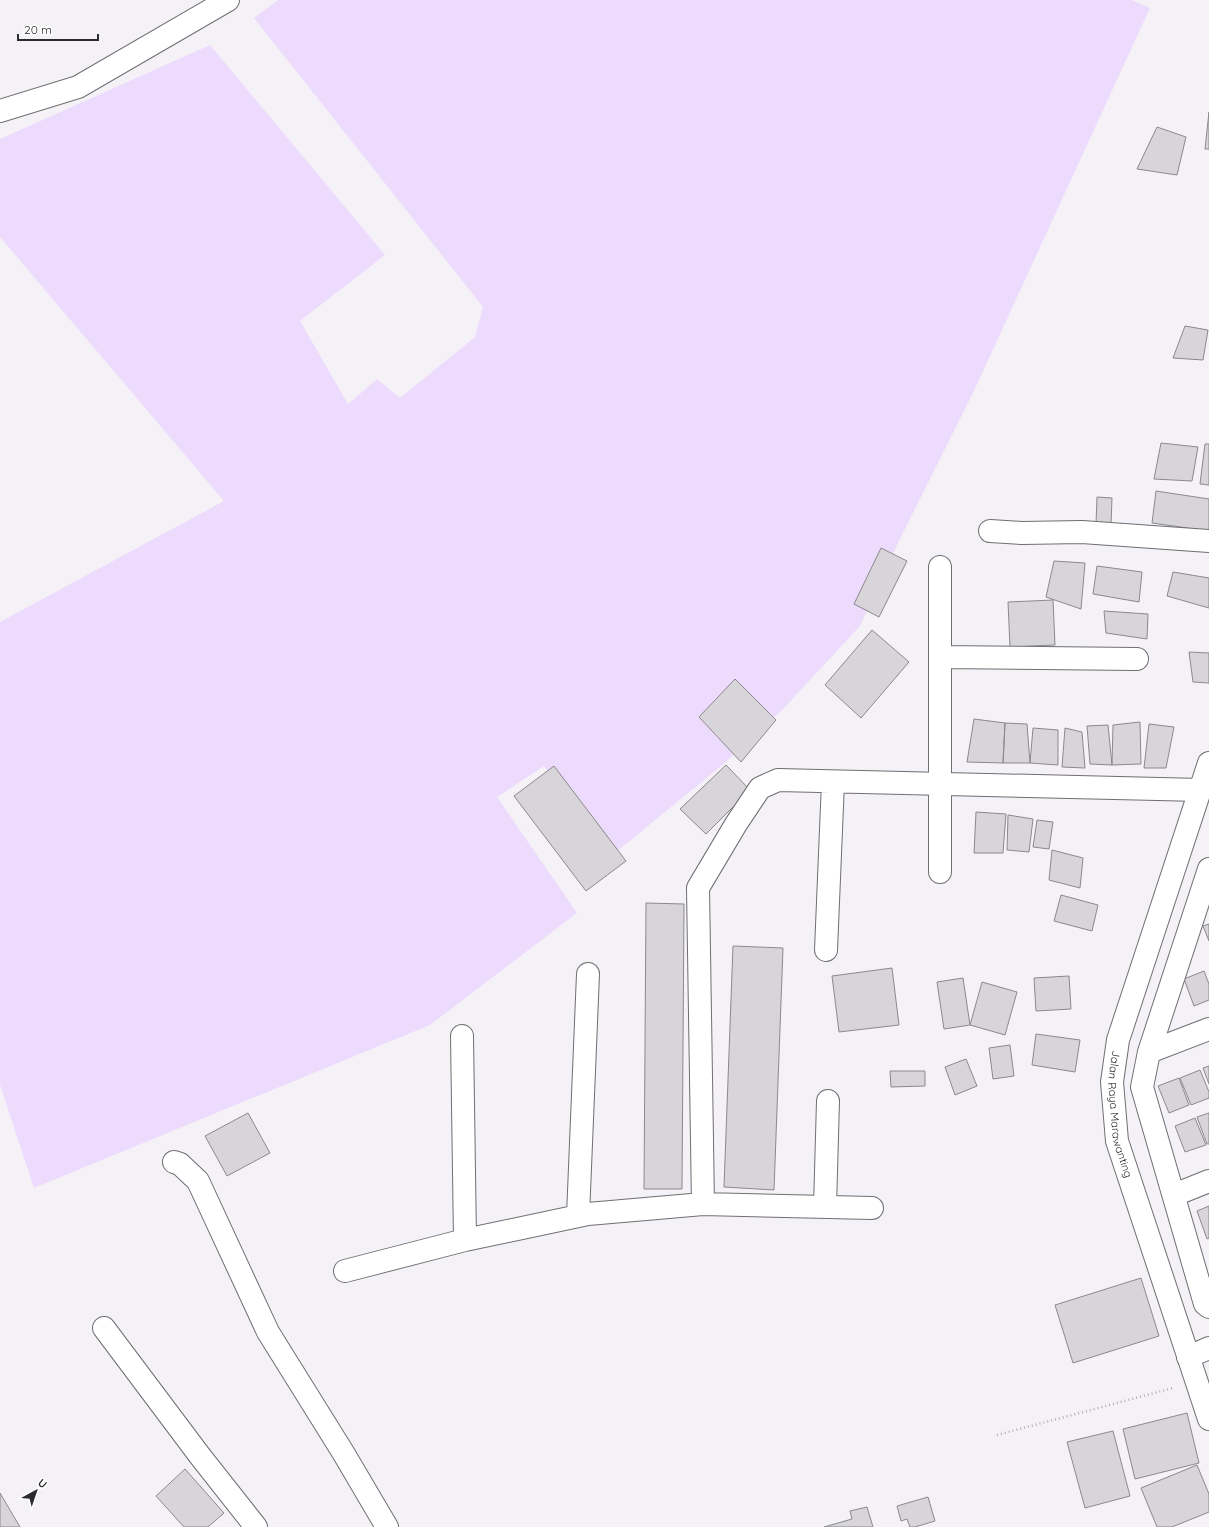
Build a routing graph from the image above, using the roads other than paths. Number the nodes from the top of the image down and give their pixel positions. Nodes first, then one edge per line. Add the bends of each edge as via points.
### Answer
1 (228, 0) edge
2 (0, 111) edge
3 (990, 531) dead end
4 (1209, 542) edge
5 (940, 567) dead end
6 (940, 657) junction
7 (1137, 658) dead end
8 (1209, 763) edge
9 (833, 782) junction
10 (939, 784) junction
11 (1201, 790) junction
12 (1209, 868) edge
13 (940, 872) dead end
14 (1205, 894) edge
15 (826, 950) dead end
16 (588, 974) dead end
17 (1209, 1029) edge
18 (462, 1036) dead end
19 (1149, 1052) junction
20 (828, 1101) dead end
21 (174, 1162) dead end
22 (1209, 1181) edge
23 (1174, 1195) junction
24 (702, 1204) junction
25 (826, 1207) junction
26 (872, 1208) dead end
27 (578, 1216) junction
28 (465, 1240) junction
29 (345, 1271) dead end
30 (1209, 1307) edge
31 (104, 1328) dead end
32 (1209, 1348) edge
33 (1188, 1356) junction
34 (1209, 1419) edge
35 (256, 1527) edge
36 (387, 1527) edge

1 - 2 street via 78,87
3 - 4 street via 1082,532
5 - 6 street
6 - 7 street
6 - 10 street
8 - 11 street, Jalan Raya Marawanting
9 - 10 street
9 - 15 street
9 - 24 street via 778,780 760,788 698,888
10 - 11 street
10 - 13 street
11 - 33 street, Jalan Raya Marawanting via 1118,1040 1112,1082 1117,1141
12 - 14 street
14 - 19 street
16 - 27 street
17 - 19 street
18 - 28 street
19 - 23 street via 1142,1087
20 - 25 street
21 - 36 street via 180,1164 198,1181 268,1332
22 - 23 street
23 - 30 street
24 - 25 street
24 - 27 street
25 - 26 street
27 - 28 street
28 - 29 street
31 - 35 street
32 - 33 street
33 - 34 street, Jalan Raya Marawanting

